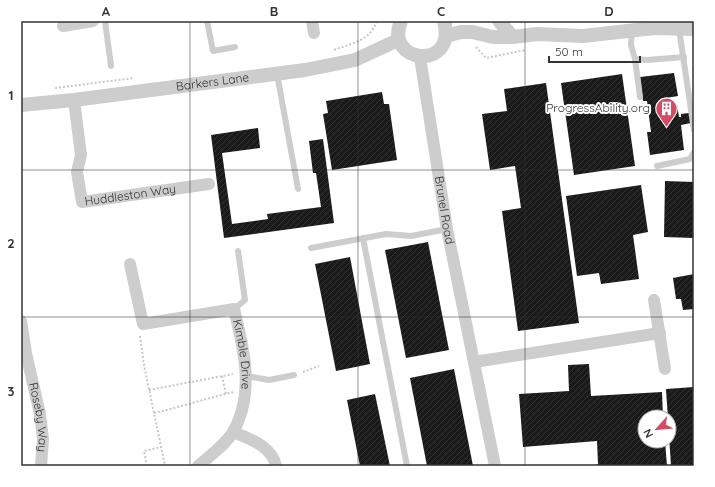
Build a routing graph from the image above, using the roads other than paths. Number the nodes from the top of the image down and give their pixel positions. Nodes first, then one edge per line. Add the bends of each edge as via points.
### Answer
1 (93, 21) edge
2 (105, 21) edge
3 (207, 21) edge
4 (312, 21) edge
5 (401, 21) edge
6 (444, 21) edge
7 (499, 21) edge
8 (63, 26) dead end
9 (680, 29) junction
10 (694, 29) edge
11 (632, 30) junction
12 (314, 33) dead end
13 (446, 36) junction
14 (513, 37) junction
15 (398, 40) junction
16 (236, 47) dead end
17 (420, 57) junction
18 (684, 57) junction
19 (635, 59) junction
20 (111, 66) dead end
21 (277, 74) junction
22 (640, 97) dead end
23 (74, 100) junction
24 (21, 105) edge
25 (694, 130) edge
26 (694, 152) edge
27 (657, 166) dead end
28 (209, 184) dead end
29 (298, 190) dead end
30 (447, 229) junction
31 (363, 238) junction
32 (311, 248) dead end
33 (238, 251) dead end
34 (130, 264) dead end
35 (654, 300) dead end
36 (234, 309) junction
37 (21, 321) edge
38 (660, 333) junction
39 (474, 362) junction
40 (665, 369) dead end
41 (246, 374) junction
42 (294, 375) dead end
43 (233, 432) junction
44 (41, 466) edge
45 (198, 466) edge
46 (276, 466) edge
47 (407, 466) edge
48 (495, 466) edge

1 - 8 street
2 - 20 lane
3 - 16 lane via 213,51
4 - 12 street
5 - 15 street via 398,27
6 - 13 street
7 - 14 street
9 - 10 street
9 - 11 street
9 - 18 lane
11 - 14 street via 584,36 537,34
11 - 19 lane via 631,45
13 - 14 street via 472,32 493,37
13 - 17 street via 441,48 435,53
15 - 17 street via 410,53
15 - 21 street, Barkers Lane via 355,60
17 - 30 street, Brunel Road
18 - 19 lane
18 - 25 lane
19 - 22 lane
21 - 23 street, Barkers Lane
21 - 29 lane
23 - 24 street, Barkers Lane
23 - 28 street, Huddleston Way via 81,155 77,172 82,202
26 - 27 lane via 690,159
30 - 31 lane via 412,236 386,234
30 - 39 street, Brunel Road
31 - 32 lane
31 - 47 lane
33 - 36 lane via 246,300
34 - 36 street, Kimble Drive via 143,324
35 - 38 street
36 - 41 street, Kimble Drive
37 - 44 street, Roseby Way via 40,414 43,439
38 - 39 street
38 - 40 street
39 - 48 street, Brunel Road
41 - 42 lane via 269,380
41 - 43 street, Kimble Drive via 241,414
43 - 45 street, Kimble Drive
43 - 46 street via 256,442 266,450

